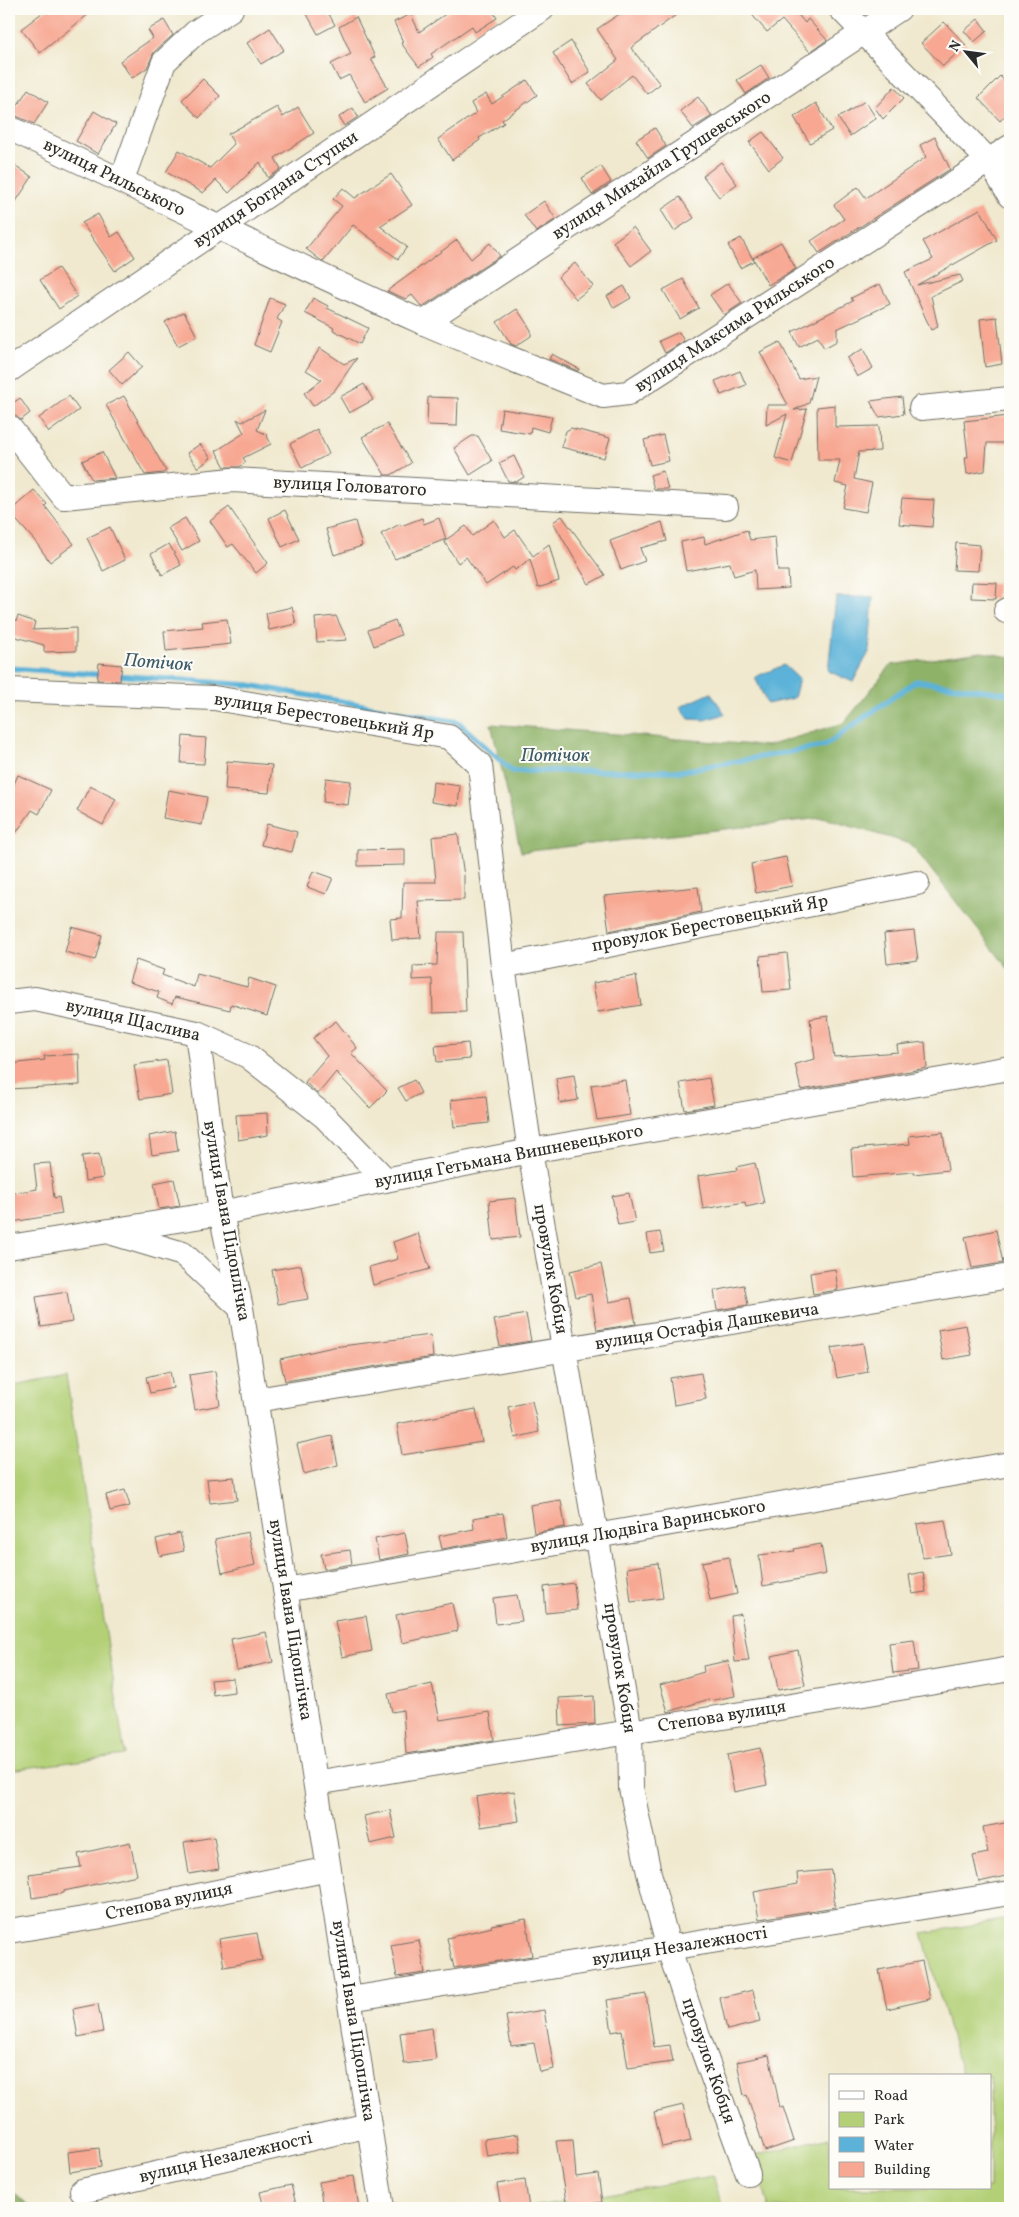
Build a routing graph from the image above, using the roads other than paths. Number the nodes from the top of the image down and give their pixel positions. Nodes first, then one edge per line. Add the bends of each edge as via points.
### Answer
1 (231, 9) edge
2 (542, 9) edge
3 (841, 9) edge
4 (899, 9) edge
5 (864, 34) junction
6 (9, 128) edge
7 (1010, 147) edge
8 (990, 162) junction
9 (122, 180) junction
10 (1010, 196) edge
11 (218, 229) junction
12 (424, 323) junction
13 (9, 370) edge
14 (1010, 399) edge
15 (921, 408) dead end
16 (9, 427) edge
17 (726, 507) dead end
18 (9, 690) edge
19 (917, 882) dead end
20 (503, 966) junction
21 (9, 1002) edge
22 (197, 1033) junction
23 (1010, 1068) edge
24 (530, 1151) junction
25 (386, 1180) junction
26 (221, 1212) junction
27 (106, 1231) junction
28 (9, 1247) edge
29 (1010, 1276) edge
30 (241, 1308) junction
31 (564, 1350) junction
32 (256, 1400) junction
33 (1010, 1464) edge
34 (597, 1536) junction
35 (286, 1590) junction
36 (1010, 1669) edge
37 (630, 1731) junction
38 (316, 1783) junction
39 (329, 1869) junction
40 (1010, 1893) edge
41 (9, 1931) edge
42 (669, 1949) junction
43 (350, 1999) junction
44 (369, 2125) junction
45 (748, 2174) dead end
46 (82, 2191) dead end
47 (382, 2208) edge

1 - 9 street via 196,32 164,62
2 - 11 street, вулиця Богдана Ступки
3 - 5 street
4 - 5 street, вулиця Михайла Грушевського
5 - 8 street
5 - 12 street, вулиця Михайла Грушевського
6 - 9 street, вулиця Рильського
7 - 8 street, вулиця Максима Рильського
8 - 10 street
8 - 12 street, вулиця Максима Рильського via 628,393 604,396
9 - 11 street, вулиця Рильського
11 - 12 street, вулиця Максима Рильського
11 - 13 street, вулиця Богдана Ступки
14 - 15 street
16 - 17 street, вулиця Головатого via 64,497 232,480
18 - 20 street, вулиця Берестовецький Яр via 214,698 449,738 480,765
19 - 20 street, провулок Берестовецький Яр
20 - 24 street, вулиця Берестовецький Яр
21 - 22 street, вулиця Щаслива via 35,999
22 - 25 street, вулиця Щаслива via 248,1056 324,1116
22 - 26 street, вулиця Івана Підоплічка
23 - 24 street, вулиця Гетьмана Вишневецького
24 - 25 street, вулиця Гетьмана Вишневецького
24 - 31 street, провулок Кобця
25 - 26 street, вулиця Гетьмана Вишневецького
26 - 27 street, вулиця Гетьмана Вишневецького
26 - 30 street, вулиця Івана Підоплічка
27 - 28 street, вулиця Гетьмана Вишневецького
27 - 30 street via 183,1254
29 - 31 street, вулиця Остафія Дашкевича
30 - 32 street, вулиця Івана Підоплічка
31 - 32 street, вулиця Остафія Дашкевича
31 - 34 street, провулок Кобця
32 - 35 street, вулиця Івана Підоплічка
33 - 34 street, вулиця Людвіга Варинського
34 - 35 street, вулиця Людвіга Варинського
34 - 37 street, провулок Кобця
35 - 38 street, вулиця Івана Підоплічка
36 - 37 street, Степова вулиця
37 - 38 street, Степова вулиця
37 - 42 street, провулок Кобця via 631,1788
38 - 39 street, вулиця Івана Підоплічка
39 - 41 street, Степова вулиця via 96,1917
39 - 43 street, вулиця Івана Підоплічка
40 - 42 street, вулиця Незалежності
42 - 43 street, вулиця Незалежності
42 - 45 street, провулок Кобця
43 - 44 street, вулиця Івана Підоплічка
44 - 46 street, вулиця Незалежності
44 - 47 street, вулиця Івана Підоплічка

